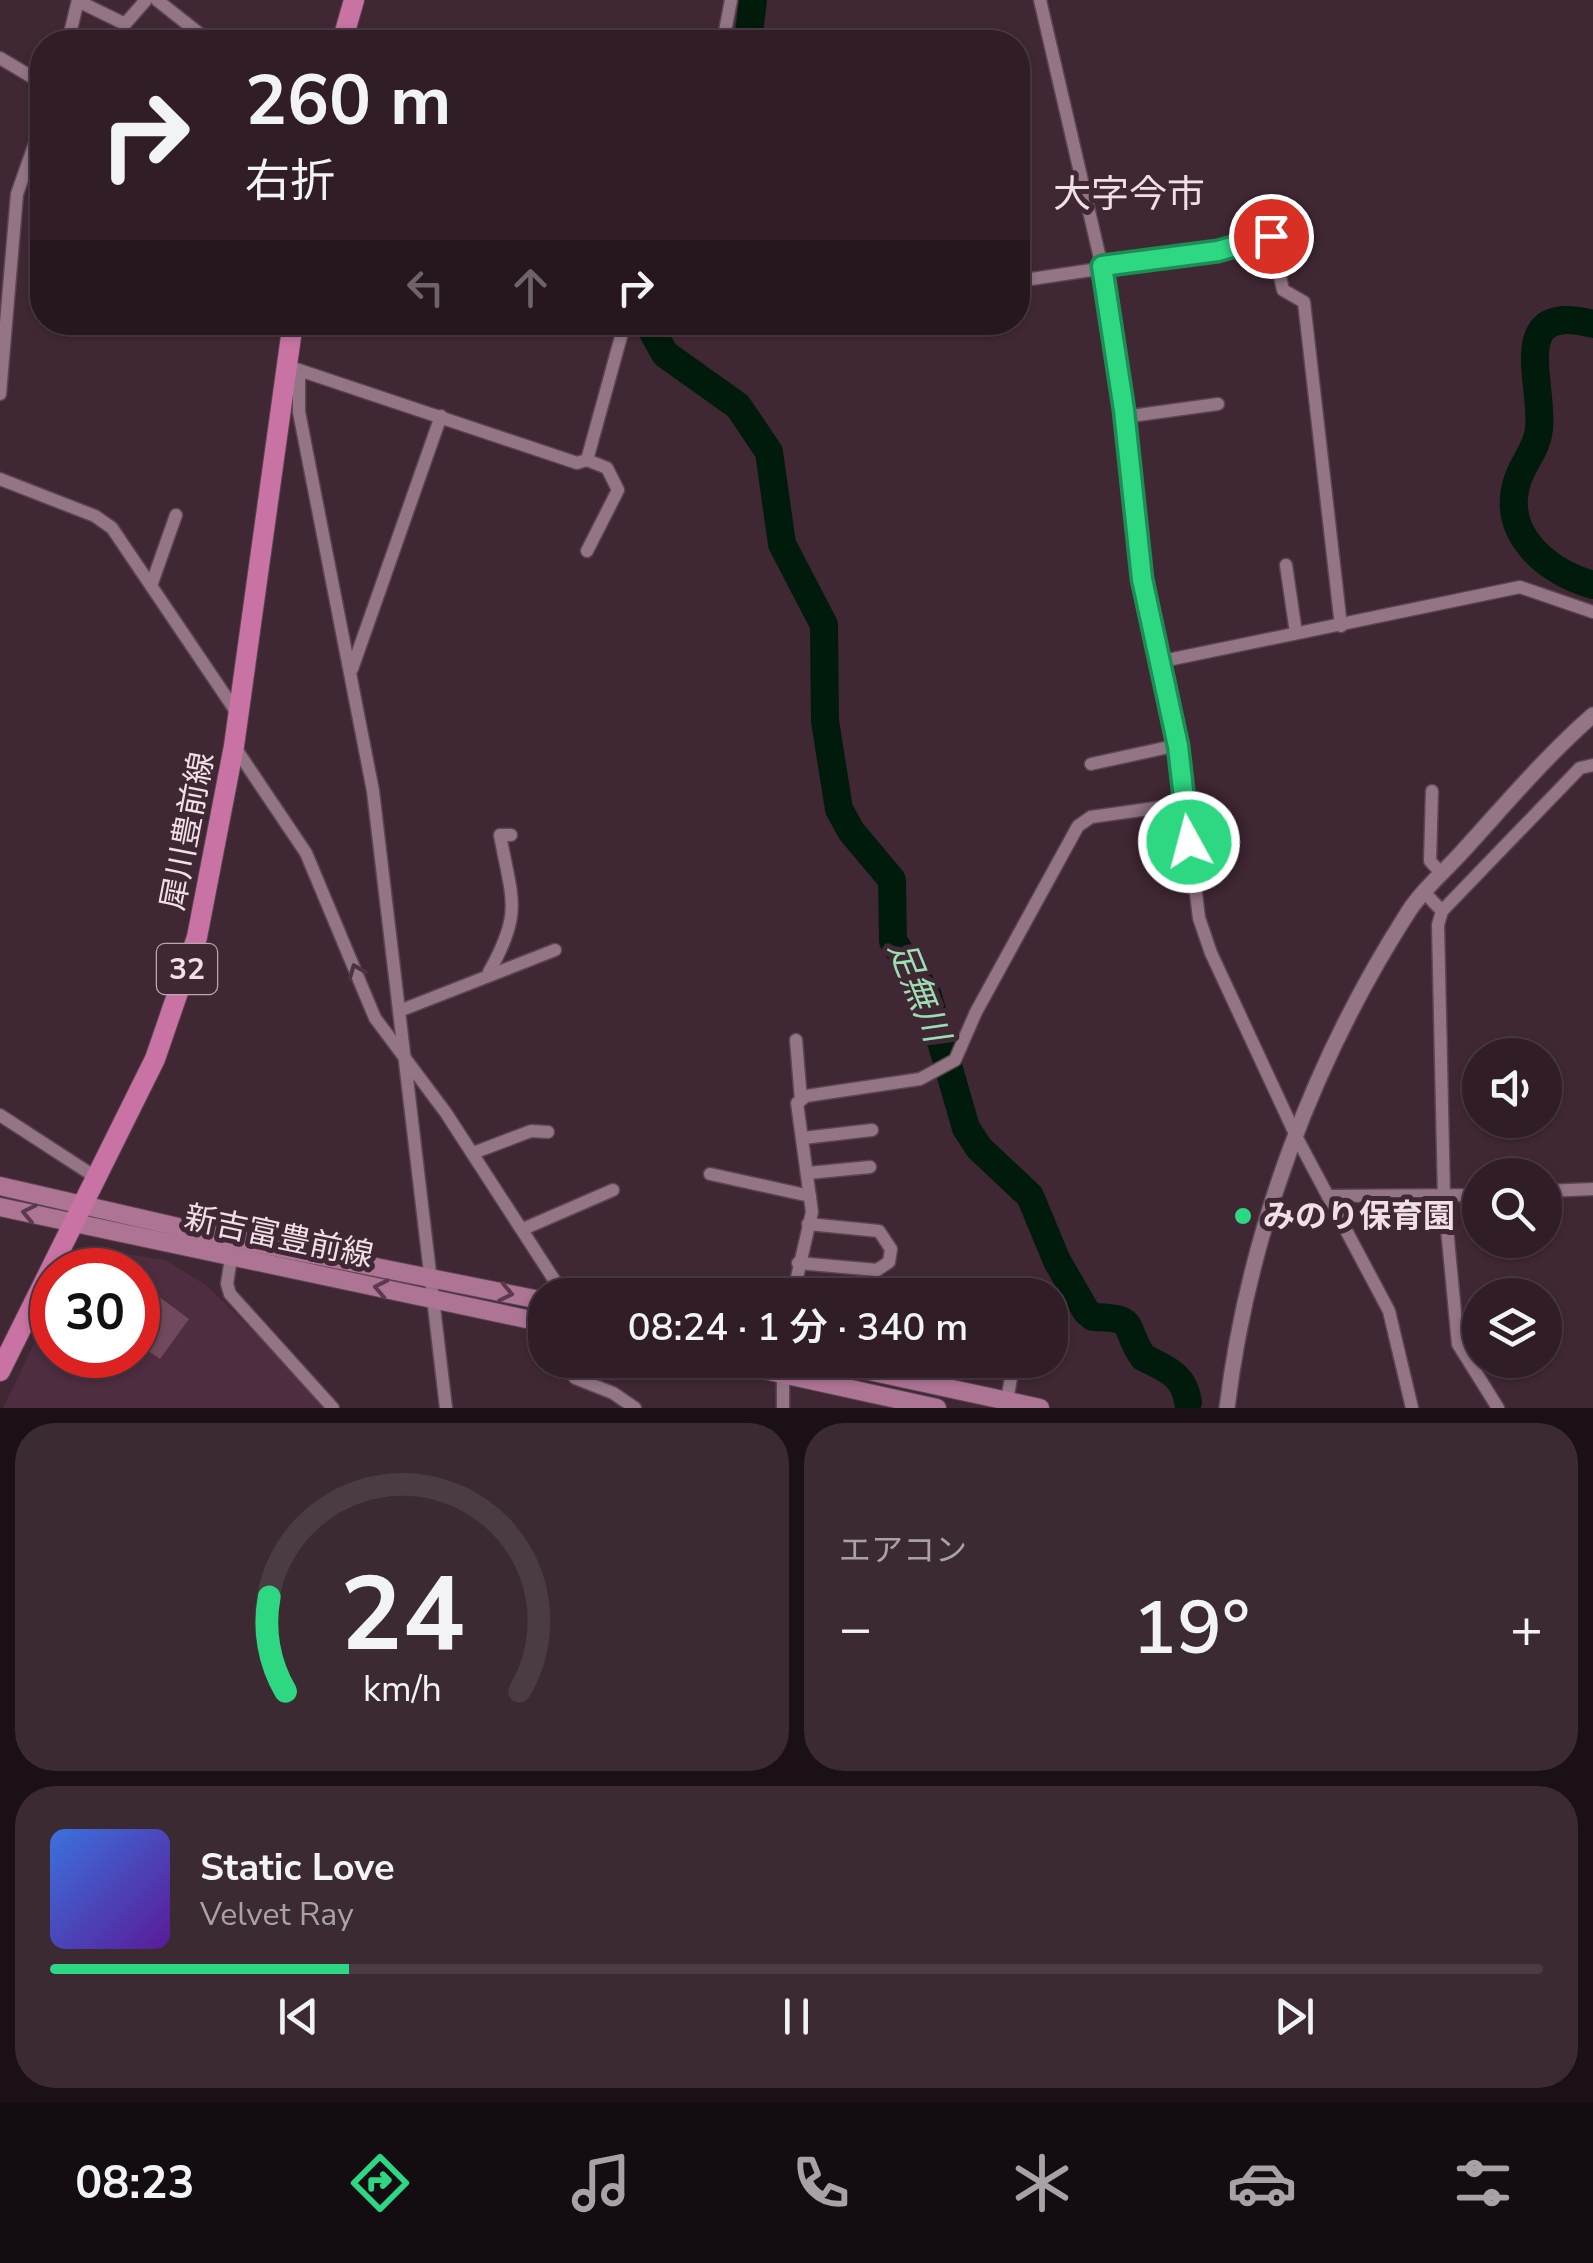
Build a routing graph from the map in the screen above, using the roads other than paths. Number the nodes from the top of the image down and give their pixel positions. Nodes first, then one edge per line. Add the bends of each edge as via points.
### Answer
1 (78, 0) edge
2 (146, 0) edge
3 (158, 0) edge
4 (354, 0) edge
5 (731, 0) edge
6 (1040, 0) edge
7 (71, 30) edge
8 (195, 30) edge
9 (345, 30) edge
10 (725, 30) edge
11 (0, 58) edge
12 (30, 76) edge
13 (30, 158) edge
14 (1102, 266) junction
15 (1030, 278) edge
16 (292, 335) edge
17 (622, 335) edge
18 (293, 368) junction
19 (0, 394) edge
20 (1218, 404) dead end
21 (441, 416) junction
22 (1124, 417) junction
23 (586, 460) junction
24 (0, 479) edge
25 (176, 515) dead end
26 (588, 551) dead end
27 (1286, 565) dead end
28 (152, 583) junction
29 (1593, 612) edge
30 (1341, 626) junction
31 (1296, 633) junction
32 (1158, 662) junction
33 (350, 672) junction
34 (237, 713) junction
35 (1593, 715) edge
36 (234, 746) junction
37 (1178, 746) junction
38 (1090, 764) dead end
39 (1593, 765) edge
40 (1432, 791) dead end
41 (1184, 804) junction
42 (511, 835) dead end
43 (1442, 874) junction
44 (1425, 893) junction
45 (1442, 911) junction
46 (555, 950) dead end
47 (489, 972) junction
48 (399, 1012) junction
49 (796, 1040) dead end
50 (404, 1055) junction
51 (801, 1100) junction
52 (0, 1114) edge
53 (872, 1130) dead end
54 (548, 1132) dead end
55 (803, 1138) junction
56 (1296, 1138) junction
57 (473, 1153) junction
58 (870, 1166) dead end
59 (808, 1173) junction
60 (710, 1174) dead end
61 (97, 1178) junction
62 (0, 1186) edge
63 (1593, 1188) edge
64 (613, 1190) dead end
65 (1562, 1190) edge
66 (810, 1196) junction
67 (1328, 1196) junction
68 (1462, 1196) edge
69 (1444, 1197) junction
70 (0, 1207) edge
71 (80, 1214) junction
72 (808, 1224) junction
73 (523, 1229) junction
74 (231, 1258) junction
75 (798, 1262) junction
76 (429, 1278) junction
77 (553, 1278) edge
78 (797, 1278) edge
79 (528, 1298) edge
80 (430, 1300) junction
81 (528, 1320) edge
82 (0, 1371) edge
83 (575, 1378) edge
84 (783, 1378) edge
85 (824, 1378) edge
86 (901, 1378) edge
87 (1011, 1378) edge
88 (1007, 1401) junction
89 (333, 1408) edge
90 (446, 1408) edge
91 (635, 1408) edge
92 (784, 1408) edge
93 (937, 1408) edge
94 (1040, 1408) edge
95 (1226, 1408) edge
96 (1412, 1408) edge
97 (1498, 1408) edge

1 - 2 street via 125,24
1 - 7 street
3 - 8 street
4 - 9 main road
5 - 10 street
6 - 14 street
11 - 12 street
13 - 19 street via 18,194
14 - 15 street
14 - 22 street
14 - 30 street via 1218,251 1271,236 1283,290 1304,302
16 - 18 main road, 犀川豊前線 / 32
17 - 23 street
18 - 21 street
18 - 33 street
18 - 34 main road, 犀川豊前線 / 32
20 - 22 street
21 - 23 street via 577,463
21 - 33 street
22 - 32 street
23 - 26 street via 606,468 618,490
24 - 28 street via 95,516 112,528
25 - 28 street
27 - 31 street
28 - 34 street
29 - 30 street via 1520,587
30 - 31 street
31 - 32 street
32 - 37 street
33 - 48 street via 373,791
34 - 36 main road, 犀川豊前線 / 32
35 - 43 street
50 -> 36 street via 375,1018 306,853
36 - 61 main road, 犀川豊前線 / 32 via 198,937 155,1059
37 - 38 street
37 - 41 street
39 - 45 street via 1580,768
40 - 43 street via 1430,861
41 - 51 street via 1091,817 1078,826 955,1060 938,1074
41 - 56 street via 1211,953
42 - 47 street via 500,835 513,904 511,932
43 - 44 street
44 - 45 street
44 - 56 street via 1408,911 1313,1088
45 - 69 street
46 - 47 street
47 - 48 street via 458,992
48 - 50 street
49 - 51 street
50 - 57 street
50 - 76 street
51 - 55 street
52 - 61 street
53 - 55 street
54 - 57 street via 530,1131
55 - 59 street
56 - 67 street
56 - 95 street via 1273,1197 1235,1341
57 - 73 street
58 - 59 street
59 - 66 street
60 - 66 street
61 - 71 main road, 犀川豊前線 / 32
62 - 71 main road, 新吉富豊前線
63 - 65 street
64 - 73 street
66 - 72 street
67 - 69 street
67 - 96 street via 1389,1311
68 - 69 street
69 - 97 street via 1458,1344
71 -> 70 main road, 新吉富豊前線
71 - 74 main road, 新吉富豊前線
71 - 76 main road, 新吉富豊前線
71 - 82 main road, 犀川豊前線 / 32
72 - 75 street
72 - 75 street via 879,1231 889,1262 876,1270
73 - 77 street
80 -> 74 main road, 新吉富豊前線
74 - 89 street via 230,1294
75 - 78 street
76 -> 79 main road, 新吉富豊前線
76 - 80 street
80 - 81 main road, 新吉富豊前線
80 - 90 street
83 - 91 street
84 - 92 street
85 - 93 main road
86 - 88 main road
87 - 88 street
88 - 94 main road

